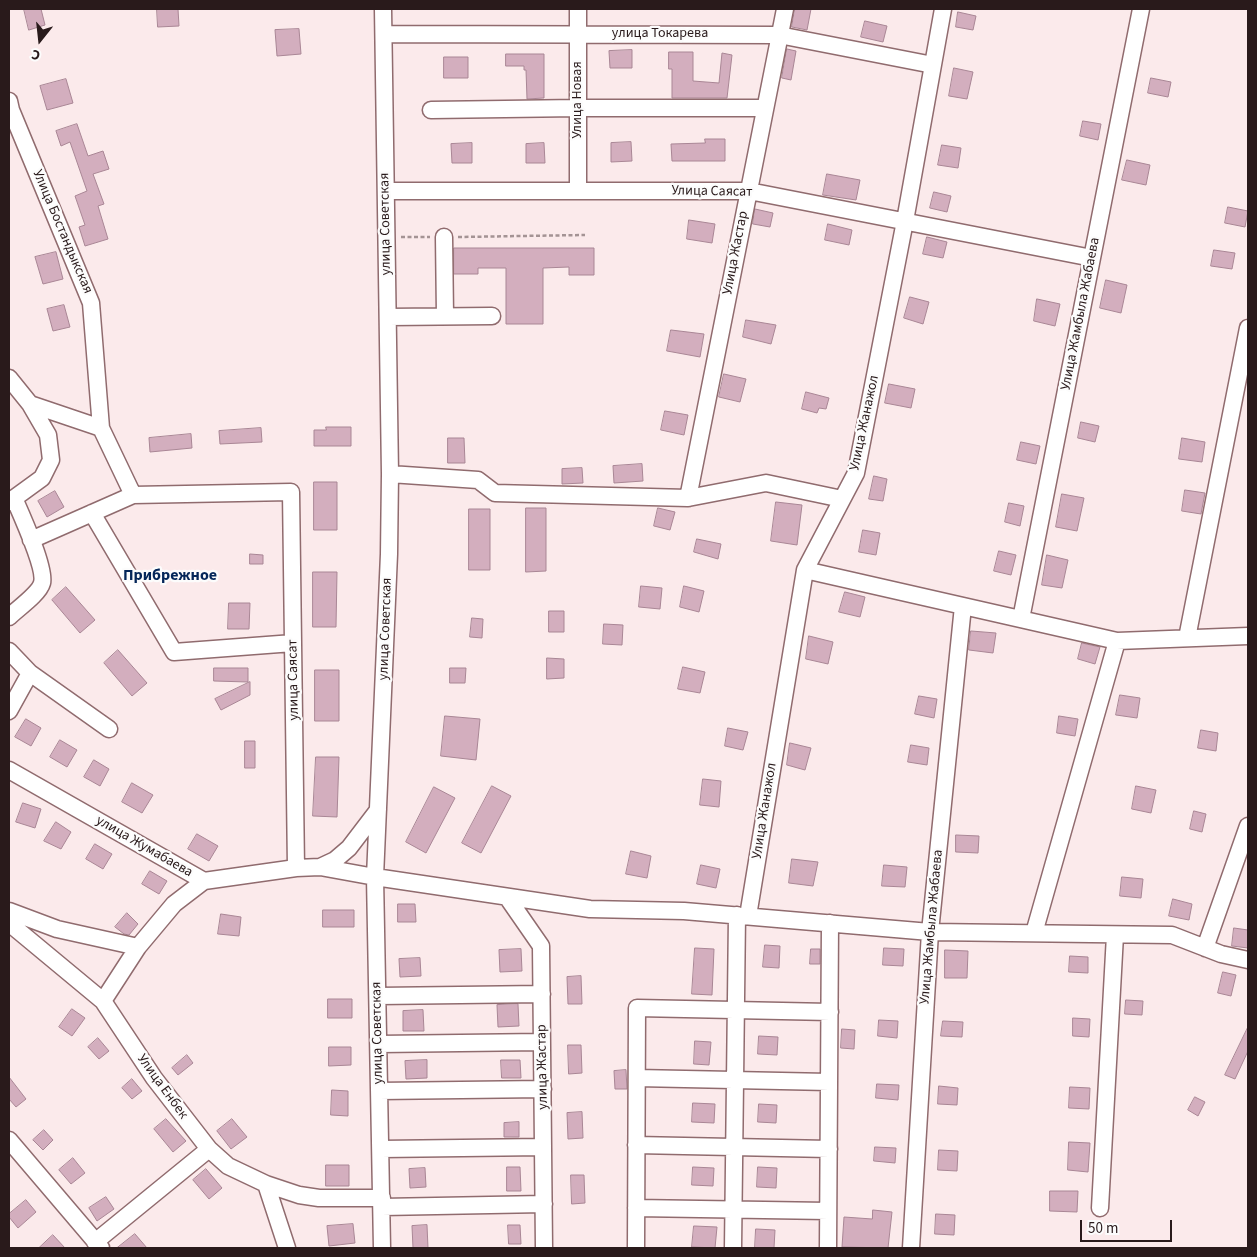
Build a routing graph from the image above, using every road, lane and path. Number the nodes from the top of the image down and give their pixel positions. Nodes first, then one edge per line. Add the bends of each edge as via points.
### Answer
1 (383, 9) edge
2 (578, 9) edge
3 (784, 9) edge
4 (943, 9) edge
5 (1141, 9) edge
6 (578, 33) junction
7 (384, 34) junction
8 (780, 35) junction
9 (933, 65) junction
10 (9, 107) edge
11 (578, 108) junction
12 (765, 108) junction
13 (430, 110) dead end
14 (578, 190) junction
15 (749, 190) junction
16 (386, 191) junction
17 (905, 221) junction
18 (585, 235) dead end
19 (386, 237) junction
20 (444, 237) junction
21 (1092, 258) junction
22 (445, 316) junction
23 (492, 316) dead end
24 (388, 317) junction
25 (1248, 328) edge
26 (9, 378) edge
27 (30, 404) junction
28 (101, 428) junction
29 (390, 474) junction
30 (133, 495) junction
31 (688, 498) junction
32 (842, 499) junction
33 (11, 500) edge
34 (92, 513) junction
35 (31, 540) junction
36 (805, 570) junction
37 (963, 606) junction
38 (9, 617) edge
39 (1021, 619) junction
40 (1248, 636) edge
41 (1187, 638) junction
42 (1117, 641) junction
43 (293, 643) junction
44 (9, 651) edge
45 (30, 674) junction
46 (9, 711) edge
47 (109, 729) dead end
48 (9, 770) edge
49 (378, 810) junction
50 (1248, 826) edge
51 (320, 867) junction
52 (296, 868) junction
53 (376, 877) junction
54 (204, 882) junction
55 (507, 897) junction
56 (9, 911) edge
57 (742, 916) junction
58 (9, 923) edge
59 (830, 923) junction
60 (930, 932) junction
61 (1034, 933) junction
62 (1115, 935) junction
63 (138, 946) junction
64 (1205, 948) junction
65 (1248, 960) edge
66 (542, 994) junction
67 (378, 996) junction
68 (104, 1000) junction
69 (736, 1010) junction
70 (830, 1012) junction
71 (542, 1042) junction
72 (379, 1044) junction
73 (637, 1078) junction
74 (735, 1080) junction
75 (829, 1082) junction
76 (543, 1089) junction
77 (380, 1091) junction
78 (9, 1140) edge
79 (636, 1145) junction
80 (543, 1147) junction
81 (734, 1147) junction
82 (829, 1148) junction
83 (209, 1149) junction
84 (381, 1149) junction
85 (266, 1184) junction
86 (382, 1203) junction
87 (544, 1204) junction
88 (636, 1208) junction
89 (1100, 1208) dead end
90 (733, 1209) junction
91 (828, 1211) junction
92 (98, 1245) edge
93 (287, 1248) edge
94 (382, 1248) edge
95 (544, 1248) edge
96 (636, 1248) edge
97 (733, 1248) edge
98 (828, 1248) edge
99 (911, 1248) edge

1 - 7 street, улица Советская
2 - 6 street, Улица Новая
3 - 8 street, Улица Жастар
4 - 9 street, Улица Жанажол
5 - 21 street, Улица Жамбыла Жабаева
6 - 7 street, улица Токарева
6 - 8 street, улица Токарева
6 - 11 street, Улица Новая
7 - 16 street, улица Советская
8 - 9 street, улица Токарева
8 - 12 street, Улица Жастар
9 - 17 street, Улица Жанажол
10 - 28 street, Улица Бостандыкская via 91,303
11 - 12 street
11 - 13 street
11 - 14 street, Улица Новая
12 - 15 street, Улица Жастар
14 - 15 street, Улица Саясат
14 - 16 street, Улица Саясат
15 - 17 street, Улица Саясат
15 - 31 street, Улица Жастар
16 - 19 street, улица Советская
17 - 21 street, Улица Саясат
17 - 32 street, Улица Жанажол via 856,473
18 - 20 path
19 - 20 path
19 - 24 street, улица Советская
20 - 22 street
21 - 39 street, Улица Жамбыла Жабаева
22 - 23 street
22 - 24 street
24 - 29 street, улица Советская
25 - 41 street
26 - 27 street
27 - 28 street
27 - 33 street via 48,435 51,460 42,478
28 - 30 street, Улица Бостандыкская
29 - 31 street via 478,480 494,493
29 - 49 street, улица Советская
30 - 34 street
30 - 43 street, улица Саясат via 292,492
31 - 32 street via 766,483
32 - 36 street, Улица Жанажол
33 - 35 street
34 - 35 street
34 - 43 street via 174,652
35 - 38 street via 42,583
36 - 37 street
36 - 57 street, Улица Жанажол
37 - 39 street
37 - 60 street, Улица Жамбыла Жабаева
39 - 42 street
40 - 41 street
41 - 42 street
42 - 61 street
43 - 52 street, улица Саясат
44 - 45 street
45 - 46 street
45 - 47 street
48 - 54 street, улица Жумабаева
49 - 51 street via 348,848 335,860
49 - 53 street, улица Советская
50 - 64 street
51 - 52 street, улица Жумабаева
51 - 53 street, улица Жумабаева
52 - 54 street, улица Жумабаева
53 - 55 street, улица Жумабаева
53 - 67 street, улица Советская
54 - 63 street via 174,904
55 - 57 street, улица Жумабаева via 590,909
55 - 66 street, улица Жастар via 541,946
56 - 63 street via 57,929
57 - 59 street, улица Жумабаева
57 - 69 street, Улица Жанажол
58 - 68 street, Улица Енбек
59 - 60 street, улица Жумабаева
59 - 70 street
60 - 61 street, улица Жумабаева
60 - 99 street, Улица Жамбыла Жабаева
61 - 62 street, улица Жумабаева
62 - 64 street, улица Жумабаева via 1172,936
62 - 89 street
63 - 68 street
64 - 65 street, улица Жумабаева
66 - 67 street
66 - 71 street, улица Жастар
67 - 72 street, улица Советская
68 - 83 street, Улица Енбек via 154,1078
69 - 70 street
69 - 73 street via 637,1008
69 - 74 street, Улица Жанажол
70 - 75 street
71 - 72 street
71 - 76 street, улица Жастар
72 - 77 street, улица Советская
73 - 74 street
73 - 79 street
74 - 75 street
74 - 81 street, Улица Жанажол
75 - 82 street
76 - 77 street
76 - 80 street, улица Жастар
77 - 84 street, улица Советская
78 - 92 street
79 - 81 street
79 - 88 street
80 - 84 street
80 - 87 street, улица Жастар
81 - 82 street
81 - 90 street, Улица Жанажол
82 - 91 street
83 - 85 street, Улица Енбек via 228,1166
83 - 92 street
84 - 86 street, улица Советская
85 - 86 street, Улица Енбек via 299,1195
85 - 93 street
86 - 87 street, Улица Енбек
86 - 94 street, улица Советская
87 - 95 street, улица Жастар
88 - 90 street
88 - 96 street
90 - 91 street
90 - 97 street, Улица Жанажол
91 - 98 street

